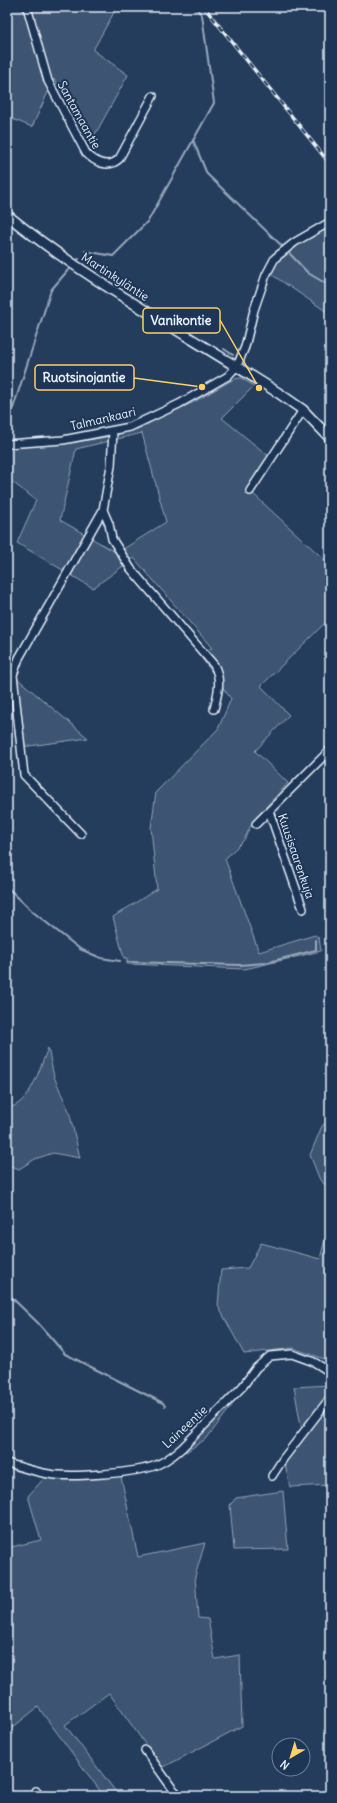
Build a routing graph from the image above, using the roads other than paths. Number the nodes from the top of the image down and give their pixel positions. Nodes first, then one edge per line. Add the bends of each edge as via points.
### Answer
1 (27, 7) edge
2 (152, 96) dead end
3 (7, 216) edge
4 (330, 222) edge
5 (237, 366) junction
6 (303, 410) junction
7 (113, 431) junction
8 (330, 438) edge
9 (7, 444) edge
10 (250, 491) dead end
11 (103, 510) junction
12 (214, 709) dead end
13 (330, 750) edge
14 (269, 811) junction
15 (256, 824) dead end
16 (81, 834) dead end
17 (303, 909) dead end
18 (330, 1372) edge
19 (330, 1398) edge
20 (7, 1463) edge
21 (272, 1476) dead end
22 (145, 1750) dead end
23 (180, 1796) edge

1 - 2 street, Santamaantie via 48,81 86,153 93,160 107,164 115,163 119,159
3 - 5 street, Martinkyläntie via 104,285
4 - 5 street via 295,242 275,258 266,275
5 - 6 street, Martinkyläntie
5 - 7 street, Talmankaari via 224,379 179,404 130,427
6 - 8 street, Martinkyläntie
6 - 10 street
7 - 9 street, Talmankaari via 64,440
7 - 11 street via 111,466
11 - 12 street via 112,539 131,569 214,665 219,679
11 - 16 street via 19,658 13,676 24,775
13 - 14 street
14 - 15 street
14 - 17 street, Kuusisaarenkuja
18 - 20 street, Laineentie via 314,1362 292,1354 270,1356 182,1448 152,1466 120,1472 60,1475
19 - 21 street
22 - 23 street

